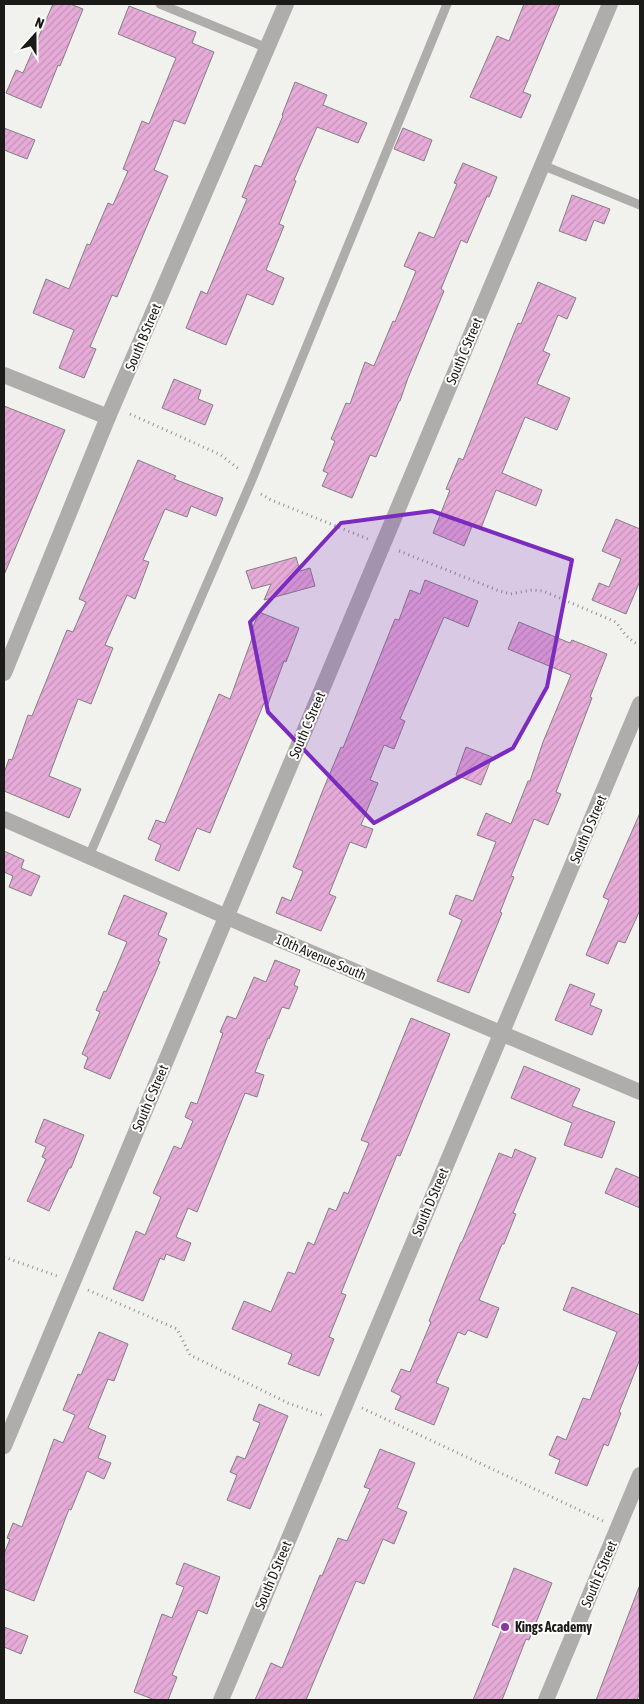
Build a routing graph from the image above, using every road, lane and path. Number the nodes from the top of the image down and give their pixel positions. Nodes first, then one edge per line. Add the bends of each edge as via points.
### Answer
1 (160, 4) edge
2 (286, 4) edge
3 (448, 4) edge
4 (610, 4) edge
5 (267, 48) junction
6 (542, 164) junction
7 (640, 205) edge
8 (4, 375) edge
9 (108, 417) junction
10 (382, 545) junction
11 (640, 645) edge
12 (4, 673) edge
13 (640, 704) edge
14 (4, 819) edge
15 (89, 856) junction
16 (226, 917) junction
17 (502, 1034) junction
18 (640, 1092) edge
19 (4, 1257) edge
20 (57, 1276) dead end
21 (4, 1446) edge
22 (640, 1475) edge
23 (221, 1700) edge
24 (546, 1700) edge

1 - 5 lane
2 - 5 street, South B Street
3 - 15 lane via 251,482
4 - 6 street, South C Street
5 - 9 street, South B Street
6 - 7 lane
6 - 10 street, South C Street
8 - 9 street
9 - 12 street, South B Street
10 - 11 path via 510,594 543,591 616,622 633,642
10 - 16 street, South C Street
13 - 17 street, South D Street
14 - 15 street, 10th Avenue South
15 - 16 street, 10th Avenue South
16 - 17 street, 10th Avenue South
16 - 21 street, South C Street
17 - 18 street, 10th Avenue South
17 - 23 street, South D Street
19 - 20 path
22 - 24 street, South E Street

